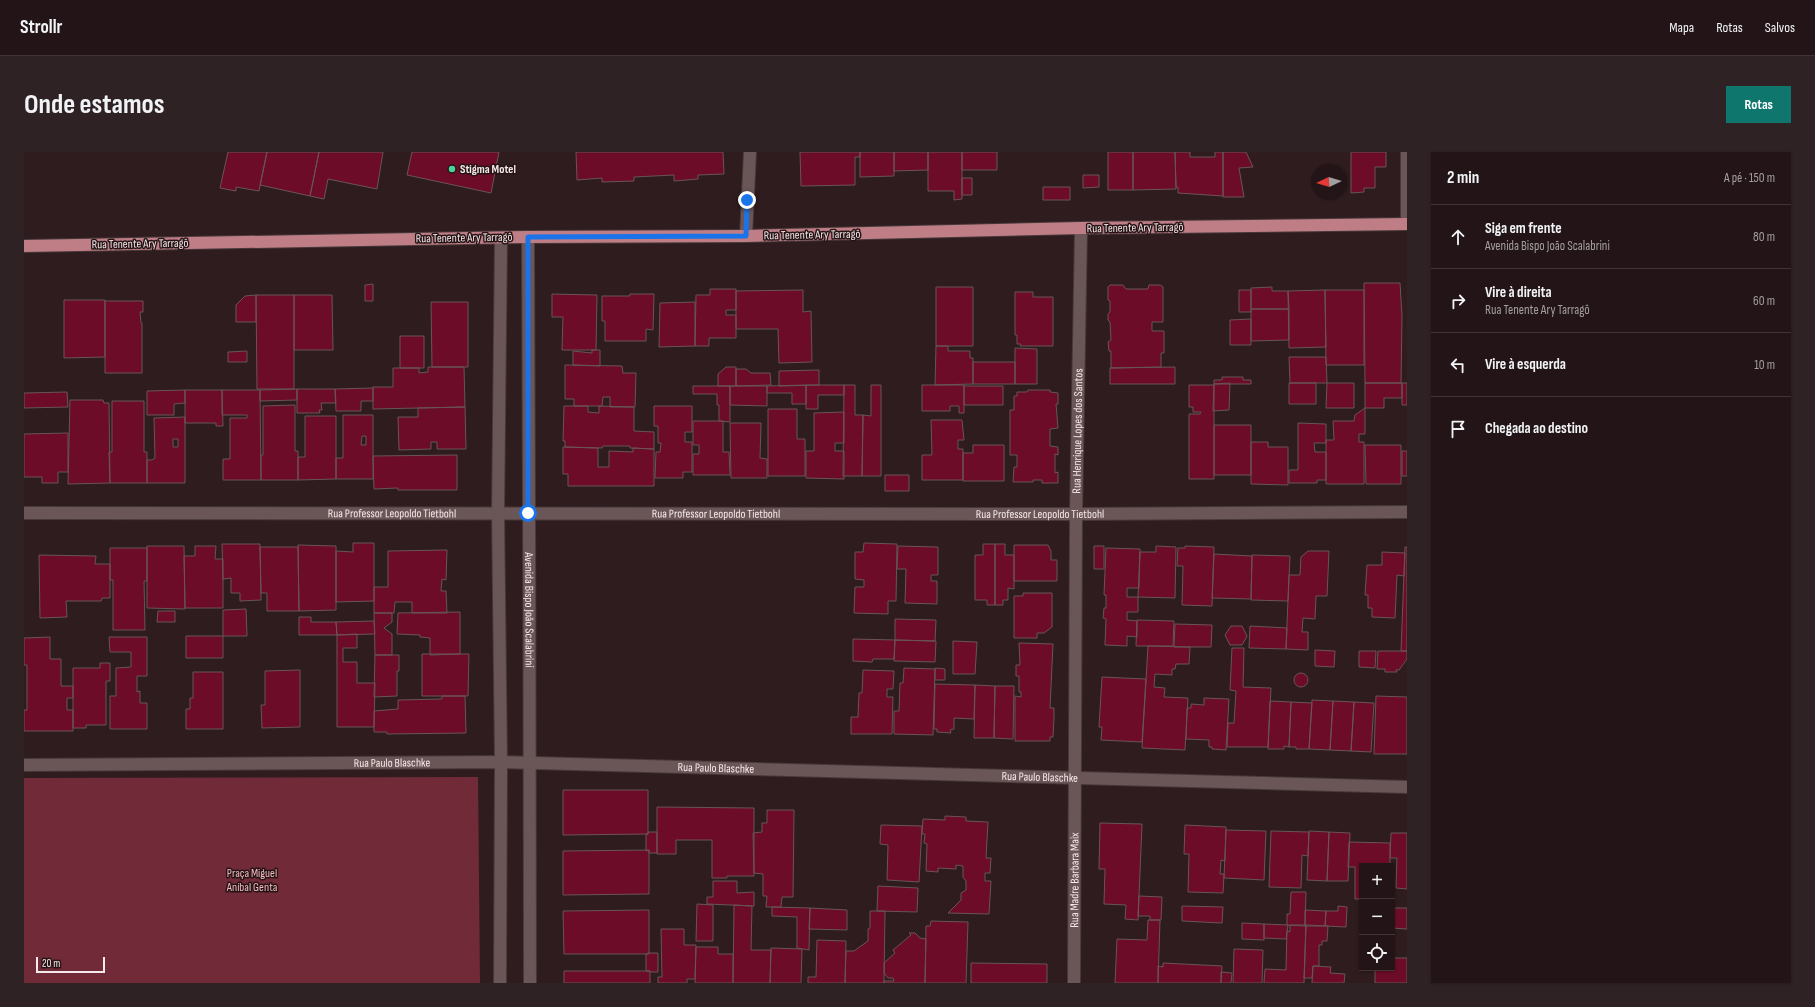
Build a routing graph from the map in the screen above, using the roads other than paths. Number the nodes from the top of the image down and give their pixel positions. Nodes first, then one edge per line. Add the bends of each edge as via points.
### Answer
1 (750, 152) edge
2 (1407, 152) edge
3 (1407, 224) edge
4 (1081, 228) junction
5 (746, 236) junction
6 (528, 237) junction
7 (501, 238) junction
8 (24, 246) edge
9 (498, 512) junction
10 (1407, 512) edge
11 (24, 513) edge
12 (528, 513) junction
13 (1076, 514) junction
14 (501, 762) junction
15 (531, 763) junction
16 (24, 765) edge
17 (1075, 777) junction
18 (1407, 787) edge
19 (500, 983) edge
20 (530, 983) edge
21 (1074, 983) edge

1 - 5 street
2 - 3 street
3 - 4 main road, Rua Tenente Ary Tarragô
4 - 5 main road, Rua Tenente Ary Tarragô
4 - 13 street, Rua Henrique Lopes dos Santos
5 - 6 main road, Rua Tenente Ary Tarragô
6 - 7 main road, Rua Tenente Ary Tarragô
6 - 12 street, Avenida Bispo João Scalabrini
7 - 8 main road, Rua Tenente Ary Tarragô
7 - 9 street
9 - 11 street, Rua Professor Leopoldo Tietbohl
9 - 12 street, Rua Professor Leopoldo Tietbohl
9 - 14 street
10 - 13 street, Rua Professor Leopoldo Tietbohl
12 - 13 street, Rua Professor Leopoldo Tietbohl
12 - 15 street, Avenida Bispo João Scalabrini
13 - 17 street, Rua Henrique Lopes dos Santos
14 - 15 street, Rua Paulo Blaschke
14 - 16 street, Rua Paulo Blaschke
14 - 19 street
15 - 17 street, Rua Paulo Blaschke
15 - 20 street, Avenida Bispo João Scalabrini
17 - 18 street, Rua Paulo Blaschke
17 - 21 street, Rua Madre Barbara Maix

